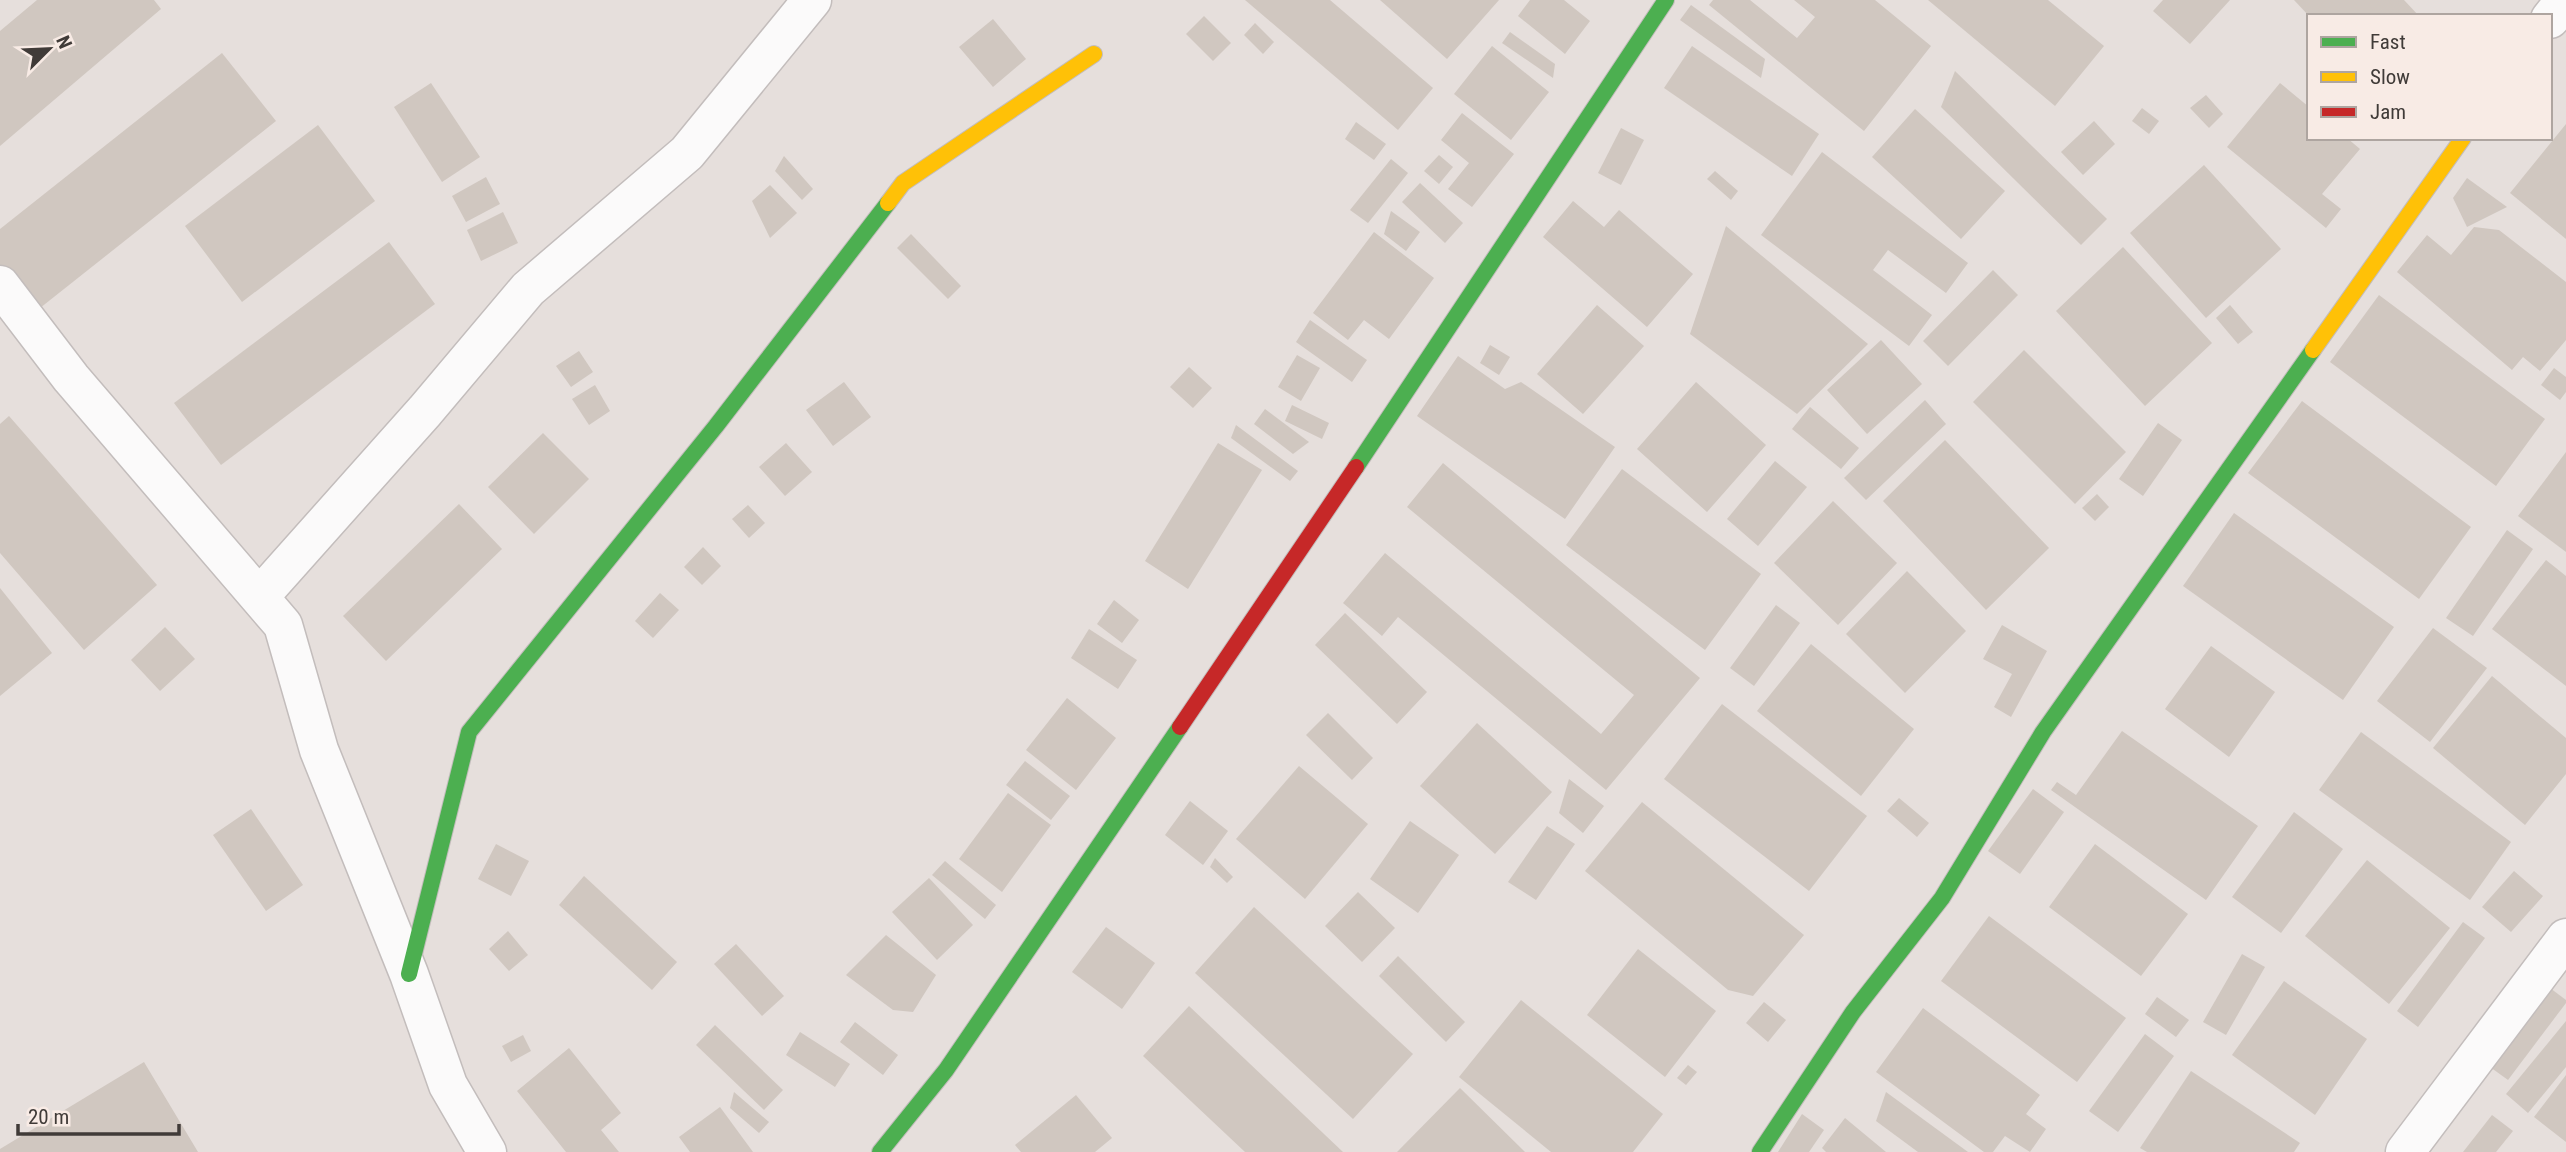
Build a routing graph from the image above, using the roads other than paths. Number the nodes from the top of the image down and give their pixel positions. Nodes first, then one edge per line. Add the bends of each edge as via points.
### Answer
1 (812, 0) edge
2 (1666, 0) edge
3 (2565, 0) edge
4 (2552, 16) edge
5 (1094, 54) dead end
6 (2462, 140) edge
7 (0, 285) edge
8 (0, 292) edge
9 (71, 378) junction
10 (272, 610) junction
11 (2566, 937) edge
12 (409, 974) junction
13 (488, 1152) edge
14 (880, 1152) edge
15 (1760, 1152) edge
16 (2405, 1152) edge

1 - 10 street via 687,153 528,289 425,411
2 - 14 street via 1312,533 946,1070
3 - 4 street
5 - 12 street via 902,183 716,426 469,732
6 - 15 street via 2050,721 1942,898 1853,1012
7 - 9 street
8 - 9 street
9 - 10 street
10 - 12 street via 319,750
11 - 16 street
12 - 13 street via 448,1085

